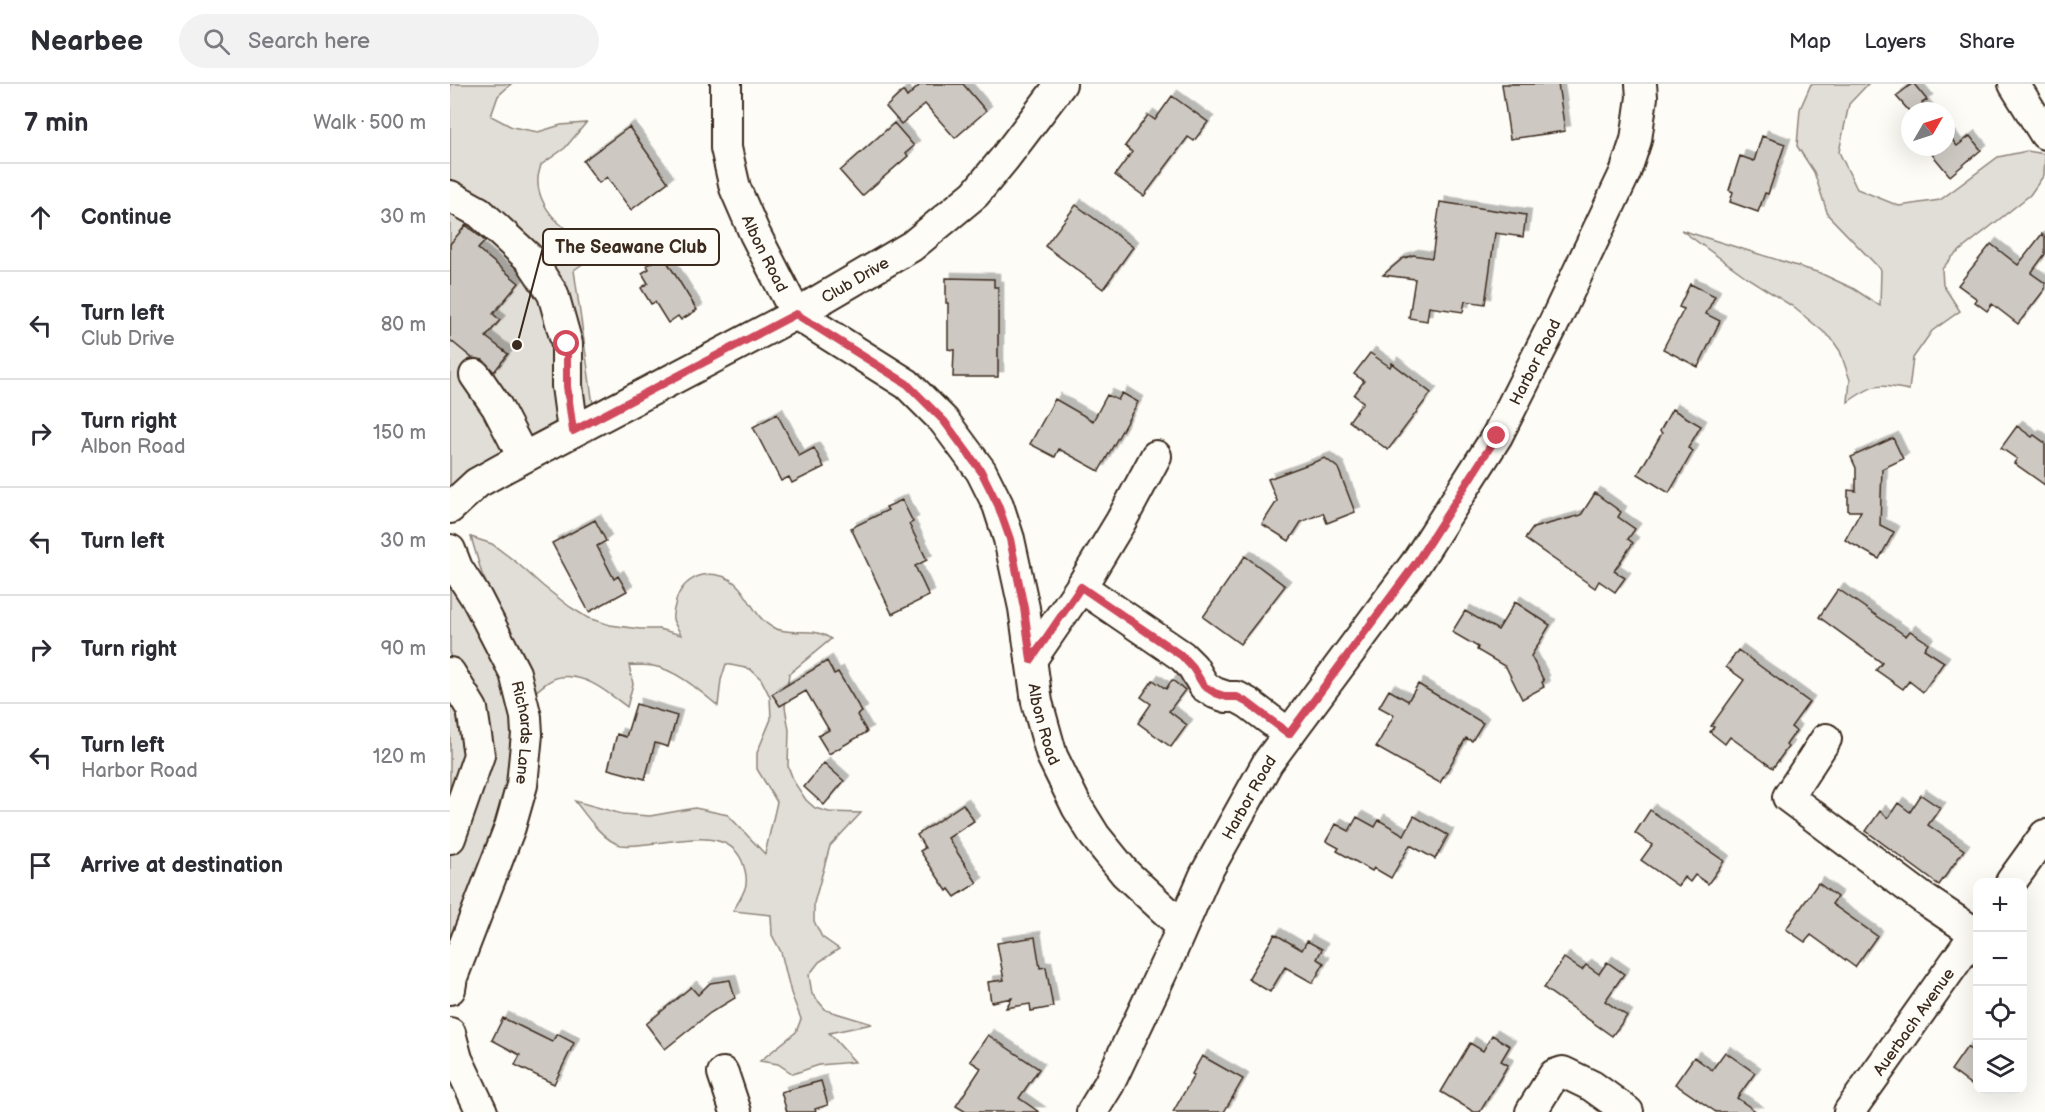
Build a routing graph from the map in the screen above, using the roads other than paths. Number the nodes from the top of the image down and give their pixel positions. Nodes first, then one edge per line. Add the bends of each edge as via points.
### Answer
1 (726, 84) edge
2 (1061, 84) edge
3 (1641, 84) edge
4 (2014, 84) edge
5 (2042, 118) edge
6 (450, 196) edge
7 (796, 314) junction
8 (475, 375) dead end
9 (573, 431) junction
10 (1156, 456) dead end
11 (523, 458) junction
12 (450, 508) edge
13 (450, 550) edge
14 (1081, 587) junction
15 (1031, 660) junction
16 (450, 673) edge
17 (1289, 734) junction
18 (1826, 739) dead end
19 (2045, 835) edge
20 (450, 838) edge
21 (2014, 878) edge
22 (1182, 926) junction
23 (1973, 930) edge
24 (1973, 936) edge
25 (450, 989) edge
26 (450, 1033) edge
27 (723, 1073) dead end
28 (482, 1112) edge
29 (736, 1112) edge
30 (1092, 1112) edge
31 (1531, 1112) edge
32 (1629, 1112) edge
33 (1849, 1112) edge

1 - 7 street, Albon Road via 726,148 735,188
2 - 7 street, Club Drive via 975,194 912,246
3 - 17 street, Harbor Road via 1636,140 1624,173 1497,436 1416,563
4 - 5 street
6 - 9 street via 479,212 530,259 553,294 567,344
7 - 9 street, Club Drive
7 - 15 street, Albon Road via 907,384 944,421 981,471 1010,539
8 - 11 street via 497,407
9 - 11 street, Club Drive
10 - 14 street
11 - 12 street, Club Drive via 477,483
13 - 25 street, Richards Lane via 515,674 527,734 522,784 510,826
14 - 15 street
14 - 17 street via 1182,656 1204,686 1248,703
15 - 22 street, Albon Road via 1037,702 1052,756 1077,807 1125,873
16 - 20 street via 472,710 479,755
17 - 22 street, Harbor Road via 1268,762 1205,875
18 - 23 street via 1788,797 1924,899
19 - 21 street
22 - 30 street, Harbor Road via 1109,1084
24 - 33 street, Auerbach Avenue
26 - 28 street via 457,1059
27 - 29 street
31 - 32 street via 1554,1075 1563,1072 1592,1086

